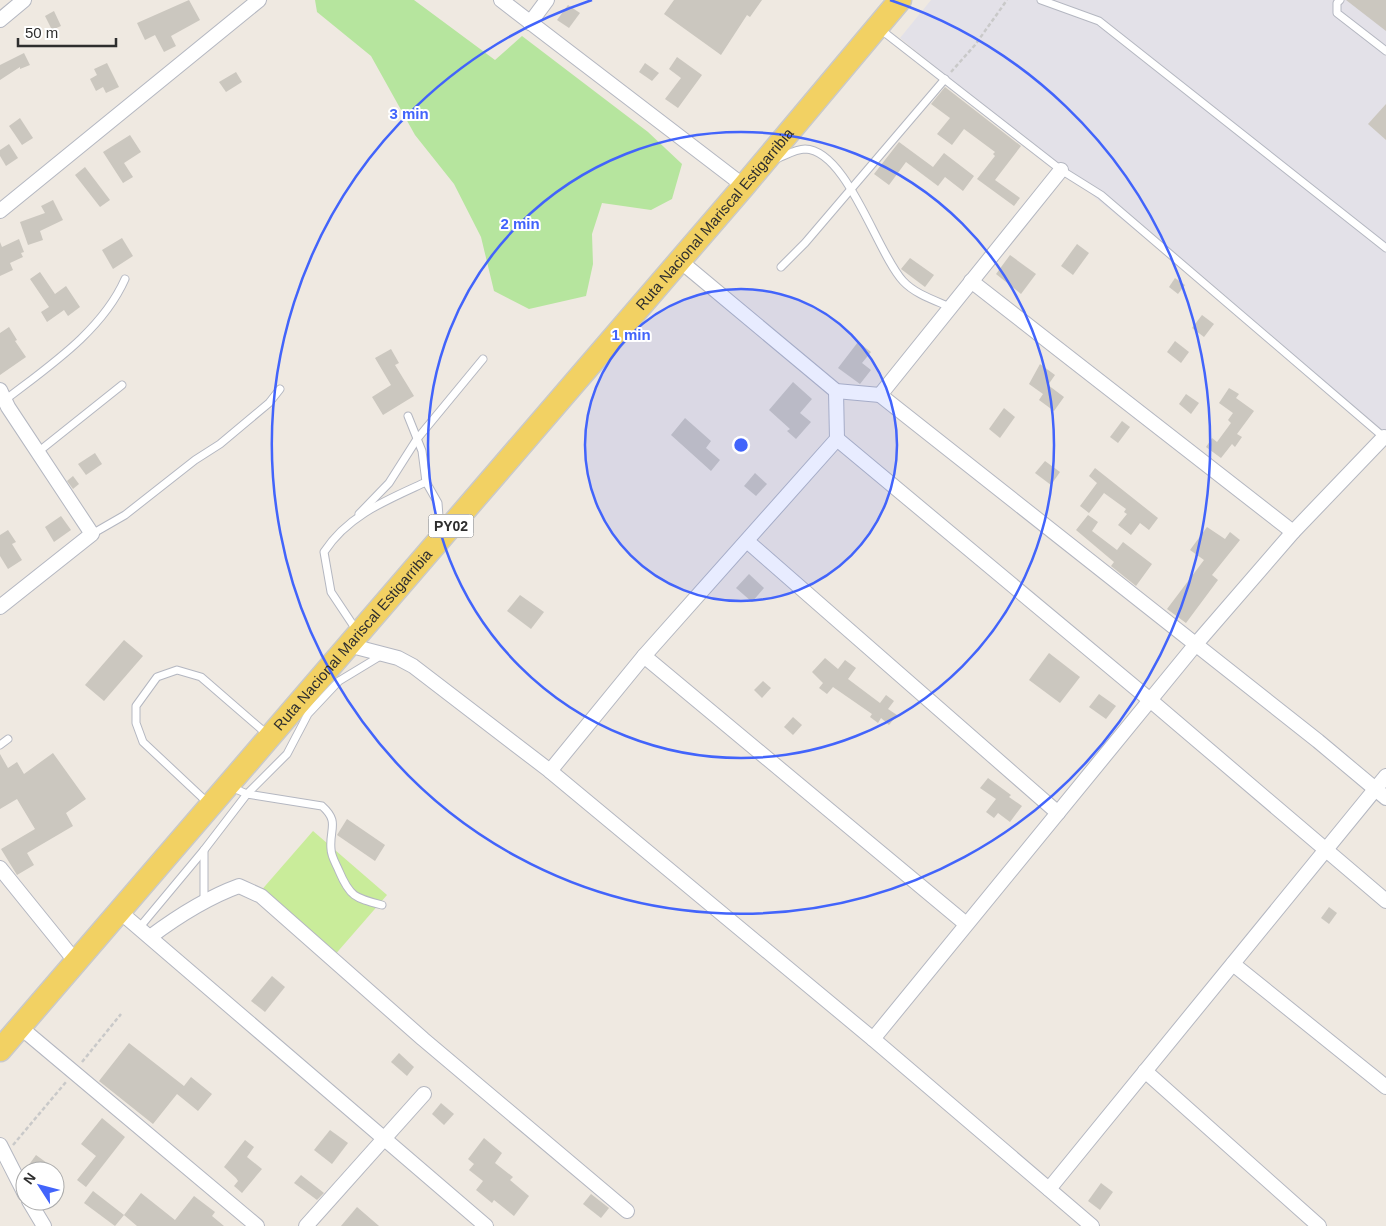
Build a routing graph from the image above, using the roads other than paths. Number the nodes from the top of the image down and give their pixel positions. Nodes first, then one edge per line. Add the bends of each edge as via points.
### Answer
1 (24, 0) edge
2 (259, 0) edge
3 (501, 0) edge
4 (547, 0) edge
5 (900, 0) edge
6 (1041, 0) edge
7 (1340, 0) edge
8 (0, 20) edge
9 (530, 23) junction
10 (877, 27) junction
11 (1386, 51) edge
12 (945, 79) junction
13 (764, 162) junction
14 (1061, 170) junction
15 (744, 186) junction
16 (851, 190) junction
17 (0, 211) edge
18 (1386, 248) edge
19 (679, 260) junction
20 (781, 268) dead end
21 (125, 279) dead end
22 (971, 281) junction
23 (950, 308) junction
24 (483, 360) dead end
25 (122, 384) dead end
26 (280, 389) dead end
27 (836, 391) junction
28 (880, 395) junction
29 (3, 402) edge
30 (408, 416) dead end
31 (1385, 438) edge
32 (417, 439) junction
33 (837, 439) junction
34 (38, 452) junction
35 (426, 482) junction
36 (354, 520) junction
37 (1293, 532) junction
38 (92, 534) junction
39 (440, 538) junction
40 (747, 541) junction
41 (0, 607) edge
42 (353, 639) junction
43 (1196, 644) junction
44 (382, 655) junction
45 (644, 656) junction
46 (1150, 700) junction
47 (270, 736) junction
48 (8, 739) dead end
49 (0, 745) edge
50 (550, 770) junction
51 (1386, 776) edge
52 (237, 789) junction
53 (1381, 793) edge
54 (210, 805) junction
55 (1058, 813) junction
56 (204, 850) junction
57 (1326, 850) junction
58 (0, 868) edge
59 (204, 900) junction
60 (1386, 901) edge
61 (382, 905) dead end
62 (119, 911) junction
63 (966, 924) junction
64 (139, 928) junction
65 (150, 938) junction
66 (76, 962) junction
67 (1233, 964) junction
68 (20, 1027) junction
69 (873, 1039) junction
70 (0, 1050) edge
71 (1145, 1071) junction
72 (1386, 1087) edge
73 (424, 1094) dead end
74 (385, 1139) junction
75 (3, 1149) edge
76 (0, 1173) edge
77 (15, 1176) edge
78 (15, 1180) edge
79 (1049, 1189) junction
80 (35, 1211) edge
81 (627, 1211) dead end
82 (44, 1226) edge
83 (257, 1226) edge
84 (306, 1226) edge
85 (486, 1226) edge
86 (1092, 1226) edge
87 (1319, 1226) edge

1 - 8 street
2 - 17 street
3 - 9 street
4 - 9 street
5 - 10 main road, Ruta Nacional Mariscal Estigarribia / PY02
6 - 18 lane via 1099,21
7 - 11 lane via 1337,13
9 - 15 street
10 - 12 lane
10 - 13 main road, Ruta Nacional Mariscal Estigarribia / PY02
12 - 14 lane
12 - 16 lane
13 - 15 main road, Ruta Nacional Mariscal Estigarribia / PY02
13 - 16 lane via 803,148 814,150 837,169
14 - 22 street
14 - 31 lane via 1101,195
15 - 19 main road, Ruta Nacional Mariscal Estigarribia / PY02
16 - 20 lane
16 - 23 lane via 904,282 918,293
19 - 27 street
19 - 39 main road, Ruta Nacional Mariscal Estigarribia / PY02
21 - 29 lane via 113,303 96,325
22 - 23 street
22 - 37 street
23 - 28 street
24 - 32 lane
25 - 34 lane
26 - 38 lane via 269,403 220,444 125,515
27 - 28 street
27 - 33 street
28 - 43 street
29 - 34 street
30 - 32 lane
31 - 37 street
32 - 35 lane
32 - 36 lane via 389,483
33 - 40 street
33 - 46 street
34 - 38 street
35 - 36 lane
35 - 39 lane via 438,503
36 - 42 lane via 336,534 324,552 331,592
37 - 43 street
38 - 41 street
39 - 42 main road, Ruta Nacional Mariscal Estigarribia / PY02
40 - 45 street
40 - 55 street
42 - 44 street
42 - 47 main road, Ruta Nacional Mariscal Estigarribia / PY02
43 - 46 street
43 - 53 street
44 - 50 street via 398,658 413,666
44 - 52 lane via 339,681 308,714 287,754
45 - 50 street
45 - 63 street
46 - 55 street
46 - 57 street
47 - 52 main road, Ruta Nacional Mariscal Estigarribia / PY02
47 - 54 lane via 200,677 177,670 157,677 136,706 136,723 142,742
48 - 49 lane
50 - 69 street
51 - 53 street
52 - 54 main road, Ruta Nacional Mariscal Estigarribia / PY02
52 - 56 lane
52 - 61 lane via 322,806 334,821 331,851 348,890 358,899
53 - 57 street
54 - 62 main road, Ruta Nacional Mariscal Estigarribia / PY02
55 - 63 street
56 - 59 lane
56 - 64 lane
57 - 60 street
57 - 67 street
58 - 66 street
59 - 65 street
59 - 81 street via 239,886 261,896 423,1039
62 - 64 street
62 - 66 main road, Ruta Nacional Mariscal Estigarribia / PY02
63 - 69 street
64 - 65 street
65 - 74 street
66 - 68 main road, Ruta Nacional Mariscal Estigarribia / PY02
67 - 71 street
67 - 72 street
68 - 70 main road, Ruta Nacional Mariscal Estigarribia / PY02
68 - 83 street
69 - 79 street
71 - 79 street
71 - 87 street
73 - 74 street
74 - 84 street
74 - 85 street
75 - 77 street
76 - 78 street
79 - 86 street
80 - 82 street

